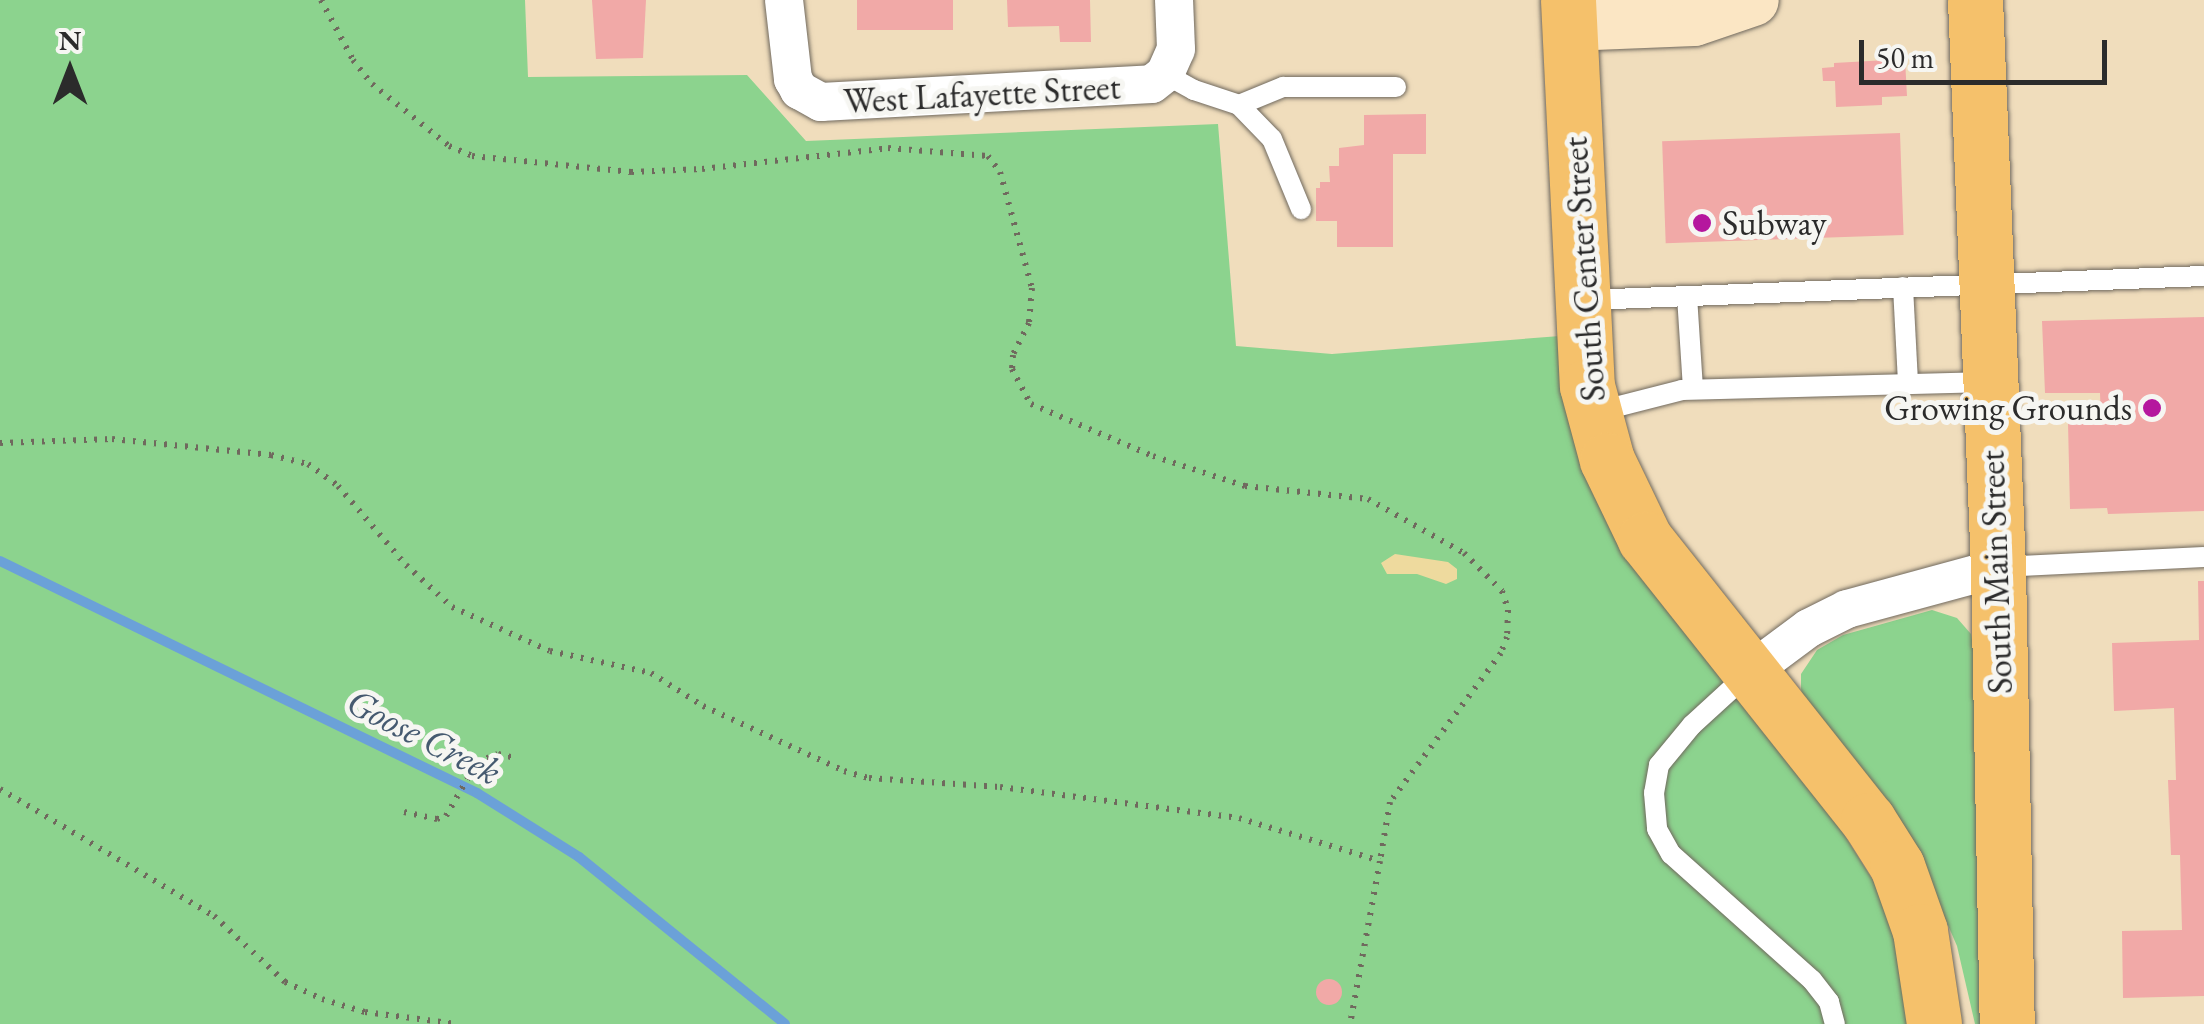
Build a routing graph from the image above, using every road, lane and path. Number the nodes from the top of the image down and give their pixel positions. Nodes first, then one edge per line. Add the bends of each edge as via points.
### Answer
1 (321, 0) edge
2 (784, 0) edge
3 (1174, 0) edge
4 (1754, 0) edge
5 (1976, 0) edge
6 (1568, 13) edge
7 (1165, 74) junction
8 (1396, 88) dead end
9 (1239, 105) junction
10 (1301, 209) dead end
11 (2204, 276) edge
12 (1986, 284) junction
13 (1903, 287) junction
14 (1686, 296) junction
15 (1580, 300) junction
16 (1990, 382) junction
17 (1908, 384) junction
18 (1693, 389) junction
19 (1594, 412) junction
20 (0, 443) edge
21 (2204, 557) edge
22 (1998, 568) junction
23 (1751, 671) junction
24 (516, 758) dead end
25 (0, 788) edge
26 (404, 812) dead end
27 (1380, 861) junction
28 (458, 1024) edge
29 (1350, 1024) edge
30 (1835, 1024) edge
31 (1934, 1024) edge
32 (2008, 1024) edge

1 - 27 path via 372,84 449,146 472,156 631,172 888,148 988,156 1000,172 1032,288 1029,322 1012,370 1031,404 1245,486 1368,500 1464,553 1502,591 1508,610 1500,653 1390,802
2 - 7 street, West Lafayette Street via 789,66 800,90 821,102 1119,89 1152,84
3 - 7 street via 1176,49
4 - 6 street via 1694,20
5 - 12 main road, South Main Street
6 - 15 main road, South Center Street
7 - 9 lane
8 - 9 lane via 1283,88
9 - 10 lane via 1272,139
11 - 12 lane
12 - 13 lane
12 - 16 main road, South Main Street
13 - 14 lane
13 - 17 lane
14 - 15 lane
14 - 18 lane
15 - 19 main road, South Center Street
16 - 17 lane
16 - 22 main road, South Main Street
17 - 18 lane
18 - 19 lane
19 - 23 main road, South Center Street via 1645,539
20 - 27 path via 112,439 308,464 338,486 406,566 452,607 550,652 651,674 702,706 844,771 1239,818
21 - 22 lane
22 - 23 street via 1847,609 1808,628
22 - 32 main road, South Main Street
23 - 30 lane via 1659,766 1657,829 1671,854 1812,980
23 - 31 main road via 1897,866 1920,930
24 - 26 path via 498,754 477,762 452,807 437,819
25 - 28 path via 214,916 285,982 365,1012
27 - 29 path

